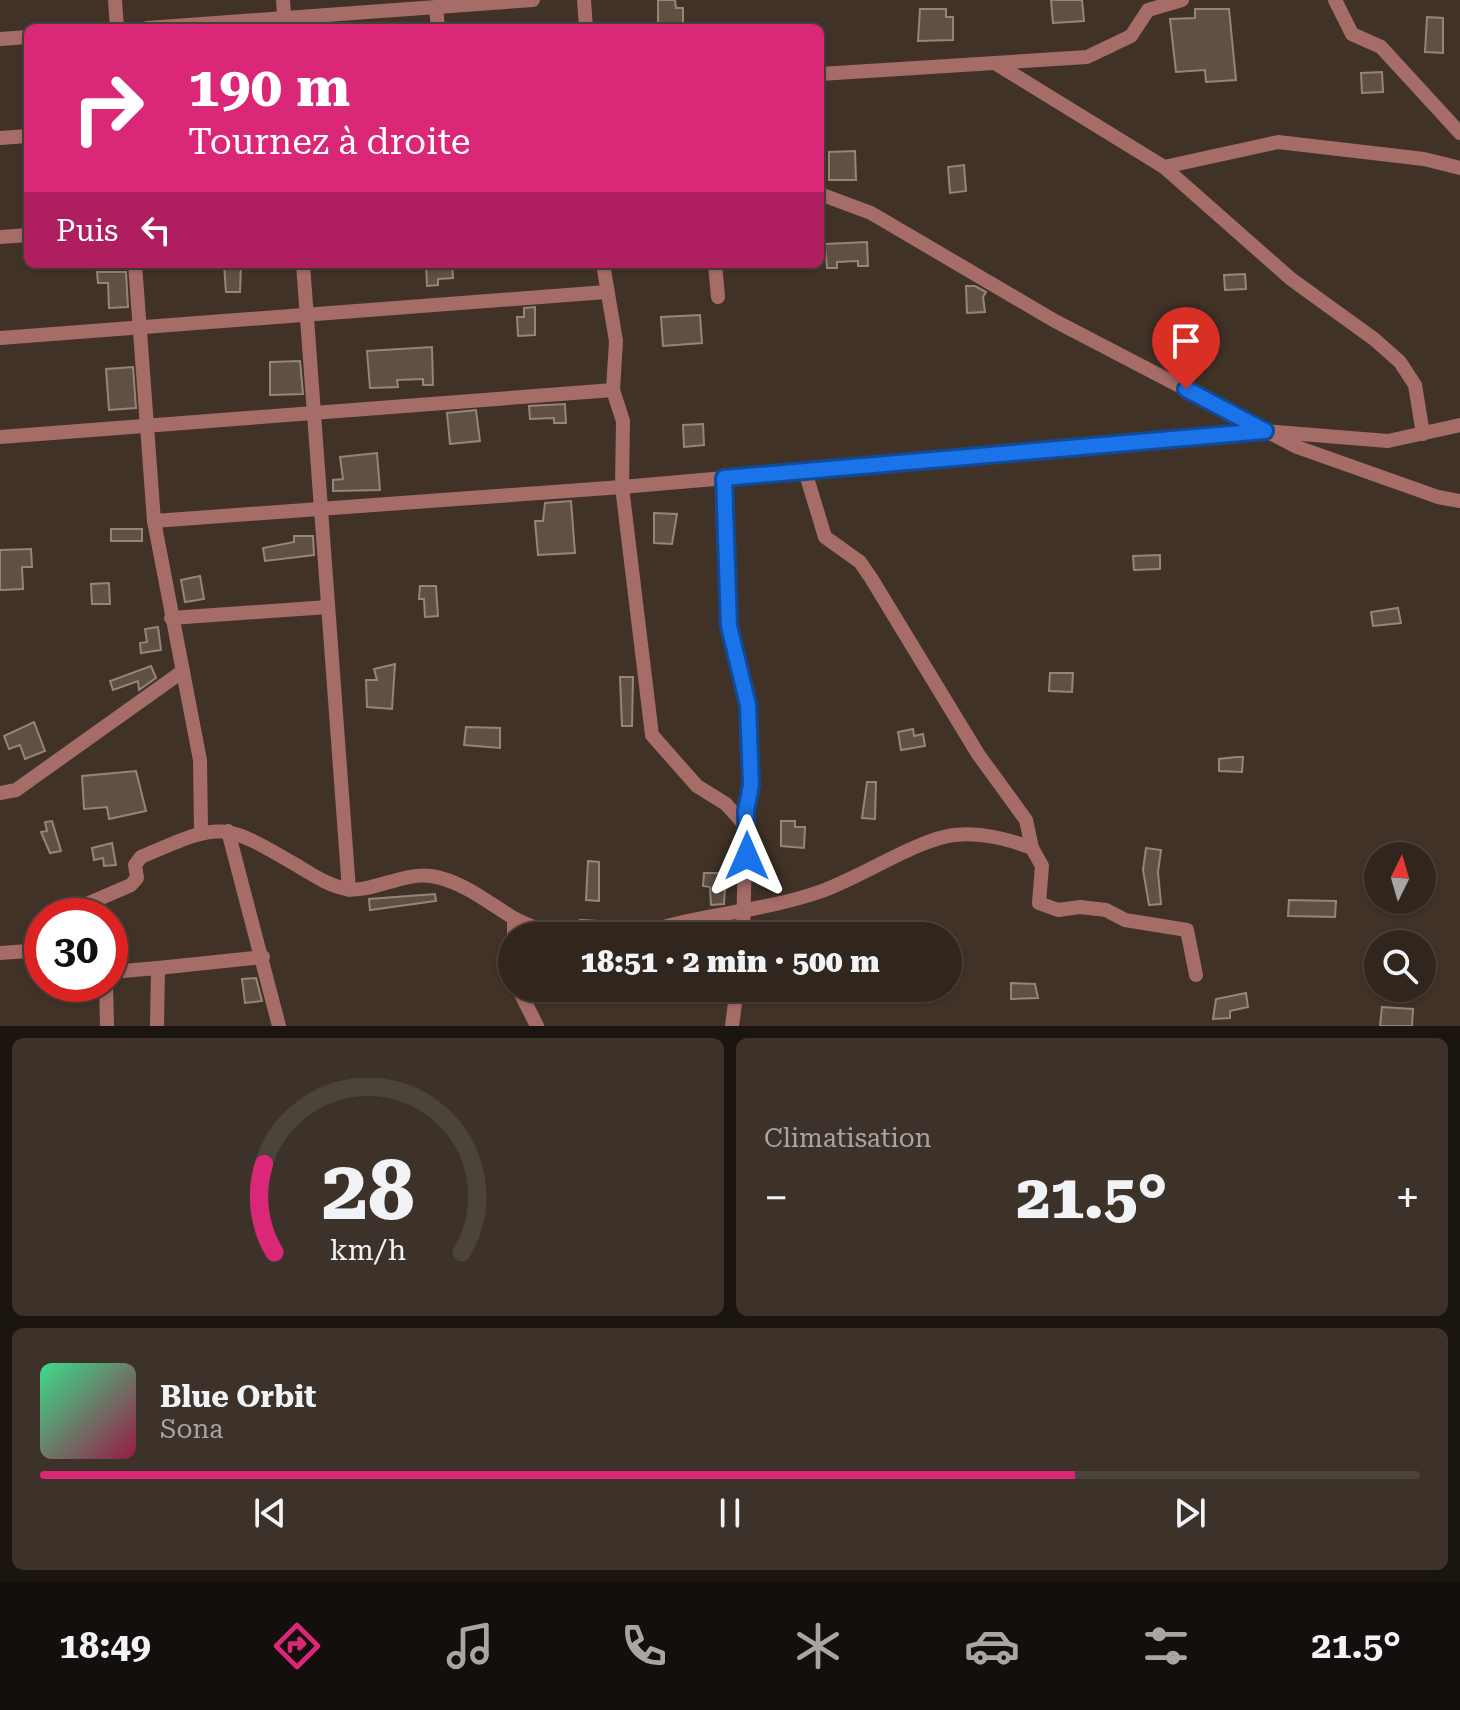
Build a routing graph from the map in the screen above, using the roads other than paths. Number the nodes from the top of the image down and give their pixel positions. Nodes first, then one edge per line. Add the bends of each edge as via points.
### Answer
1 (115, 0) edge
2 (283, 0) edge
3 (533, 0) edge
4 (584, 0) edge
5 (1182, 0) edge
6 (1335, 0) edge
7 (436, 7) junction
8 (284, 23) edge
9 (117, 24) edge
10 (257, 24) edge
11 (438, 24) edge
12 (586, 24) edge
13 (24, 37) edge
14 (0, 39) edge
15 (998, 65) junction
16 (824, 74) edge
17 (1460, 133) edge
18 (24, 136) edge
19 (0, 138) edge
20 (1164, 167) junction
21 (1460, 168) edge
22 (824, 195) edge
23 (24, 235) edge
24 (0, 237) edge
25 (135, 268) edge
26 (303, 268) edge
27 (603, 268) edge
28 (715, 268) edge
29 (606, 292) junction
30 (718, 297) dead end
31 (306, 315) junction
32 (140, 327) junction
33 (0, 338) edge
34 (613, 390) junction
35 (314, 414) junction
36 (1460, 425) edge
37 (147, 427) junction
38 (1265, 431) junction
39 (1423, 434) junction
40 (0, 437) edge
41 (805, 471) junction
42 (724, 478) junction
43 (622, 487) junction
44 (1460, 501) edge
45 (321, 509) junction
46 (154, 521) junction
47 (328, 607) junction
48 (171, 618) junction
49 (183, 671) junction
50 (0, 793) edge
51 (748, 829) junction
52 (201, 831) junction
53 (228, 831) junction
54 (1032, 848) junction
55 (349, 890) junction
56 (95, 898) edge
57 (745, 912) junction
58 (514, 919) joint
59 (522, 922) edge
60 (683, 922) edge
61 (744, 922) edge
62 (24, 951) edge
63 (0, 953) edge
64 (263, 957) junction
65 (158, 968) junction
66 (128, 970) edge
67 (1196, 975) dead end
68 (106, 1002) edge
69 (525, 1002) edge
70 (735, 1002) edge
71 (107, 1026) edge
72 (157, 1026) edge
73 (279, 1026) edge
74 (537, 1026) edge
75 (732, 1026) edge

1 - 9 street
2 - 8 street
3 - 7 street
4 - 12 street
5 - 15 street via 1148,10 1131,36 1087,57
6 - 17 street via 1352,34 1381,47
7 - 8 street
7 - 11 street
8 - 10 street
13 - 14 street
15 - 16 street
15 - 20 street
18 - 19 street
20 - 21 street via 1278,142
20 - 39 street via 1291,279 1400,362 1415,385
22 - 38 street via 871,213 1055,321
23 - 24 street
25 - 32 street
26 - 31 street
27 - 29 street
28 - 30 street
29 - 31 street
29 - 34 street via 616,341
31 - 32 street
31 - 35 street
32 - 33 street
32 - 37 street
34 - 35 street
34 - 43 street via 623,421
35 - 37 street
35 - 45 street
36 - 39 street
37 - 40 street
37 - 46 street
38 - 39 street via 1368,441
38 - 41 street
38 - 44 street via 1326,459
41 - 42 street
41 - 54 street via 825,537 860,562 871,578 978,754 1026,820
42 - 43 street
42 - 51 street via 729,626 748,705
43 - 45 street
43 - 51 street via 652,735 697,786 726,804
45 - 46 street
45 - 47 street
46 - 48 street
47 - 48 street
47 - 55 street
48 - 49 street
49 - 50 street via 16,790
49 - 52 street via 200,760
51 - 57 street
52 - 53 street
52 - 56 street via 141,857 131,885
53 - 55 street
53 - 64 street
54 - 57 street via 979,834 951,835 820,892
54 - 67 street via 1042,866 1039,903 1058,910 1106,910 1125,920 1187,930
55 - 58 street via 433,876 477,893
57 - 60 street
57 - 61 street
58 - 59 street
62 - 63 street
64 - 65 street
64 - 73 street
65 - 66 street
65 - 72 street
68 - 71 street
69 - 74 street
70 - 75 street

